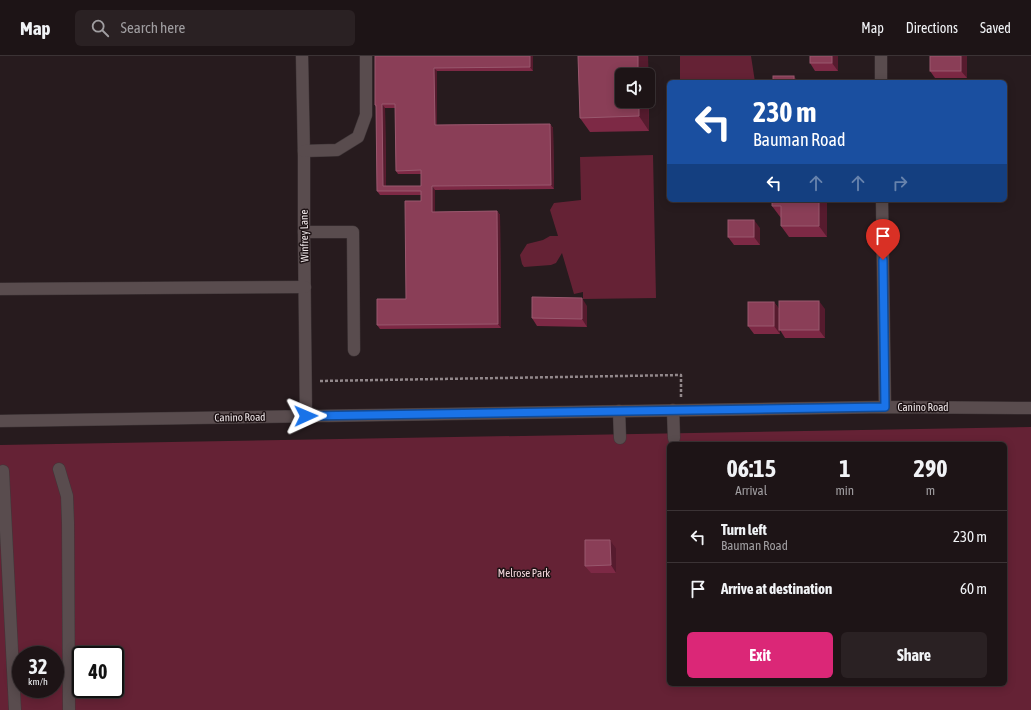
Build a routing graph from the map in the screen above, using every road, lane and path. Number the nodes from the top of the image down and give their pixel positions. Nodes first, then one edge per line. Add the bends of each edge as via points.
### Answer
1 (302, 56) edge
2 (366, 56) edge
3 (880, 56) edge
4 (881, 80) edge
5 (304, 151) junction
6 (882, 202) edge
7 (304, 232) junction
8 (305, 287) junction
9 (0, 288) edge
10 (354, 350) dead end
11 (306, 381) junction
12 (681, 398) dead end
13 (885, 407) junction
14 (1031, 408) edge
15 (673, 410) junction
16 (620, 411) junction
17 (306, 416) junction
18 (0, 420) edge
19 (620, 438) dead end
20 (674, 438) dead end
21 (59, 469) dead end
22 (3, 471) dead end
23 (15, 710) edge
24 (69, 710) edge

1 - 5 street, Winfrey Lane
2 - 5 street via 366,115 358,137 337,150
3 - 4 street
5 - 7 street, Winfrey Lane
6 - 13 street
7 - 8 street, Winfrey Lane
7 - 10 street via 353,232
8 - 9 street
8 - 11 street, Winfrey Lane
11 - 12 path via 681,375
11 - 17 street, Winfrey Lane
13 - 14 street, Canino Road
13 - 15 street, Canino Road
15 - 16 street, Canino Road
15 - 20 street
16 - 17 street, Canino Road
16 - 19 street
17 - 18 street, Canino Road
21 - 24 street via 67,496
22 - 23 street

